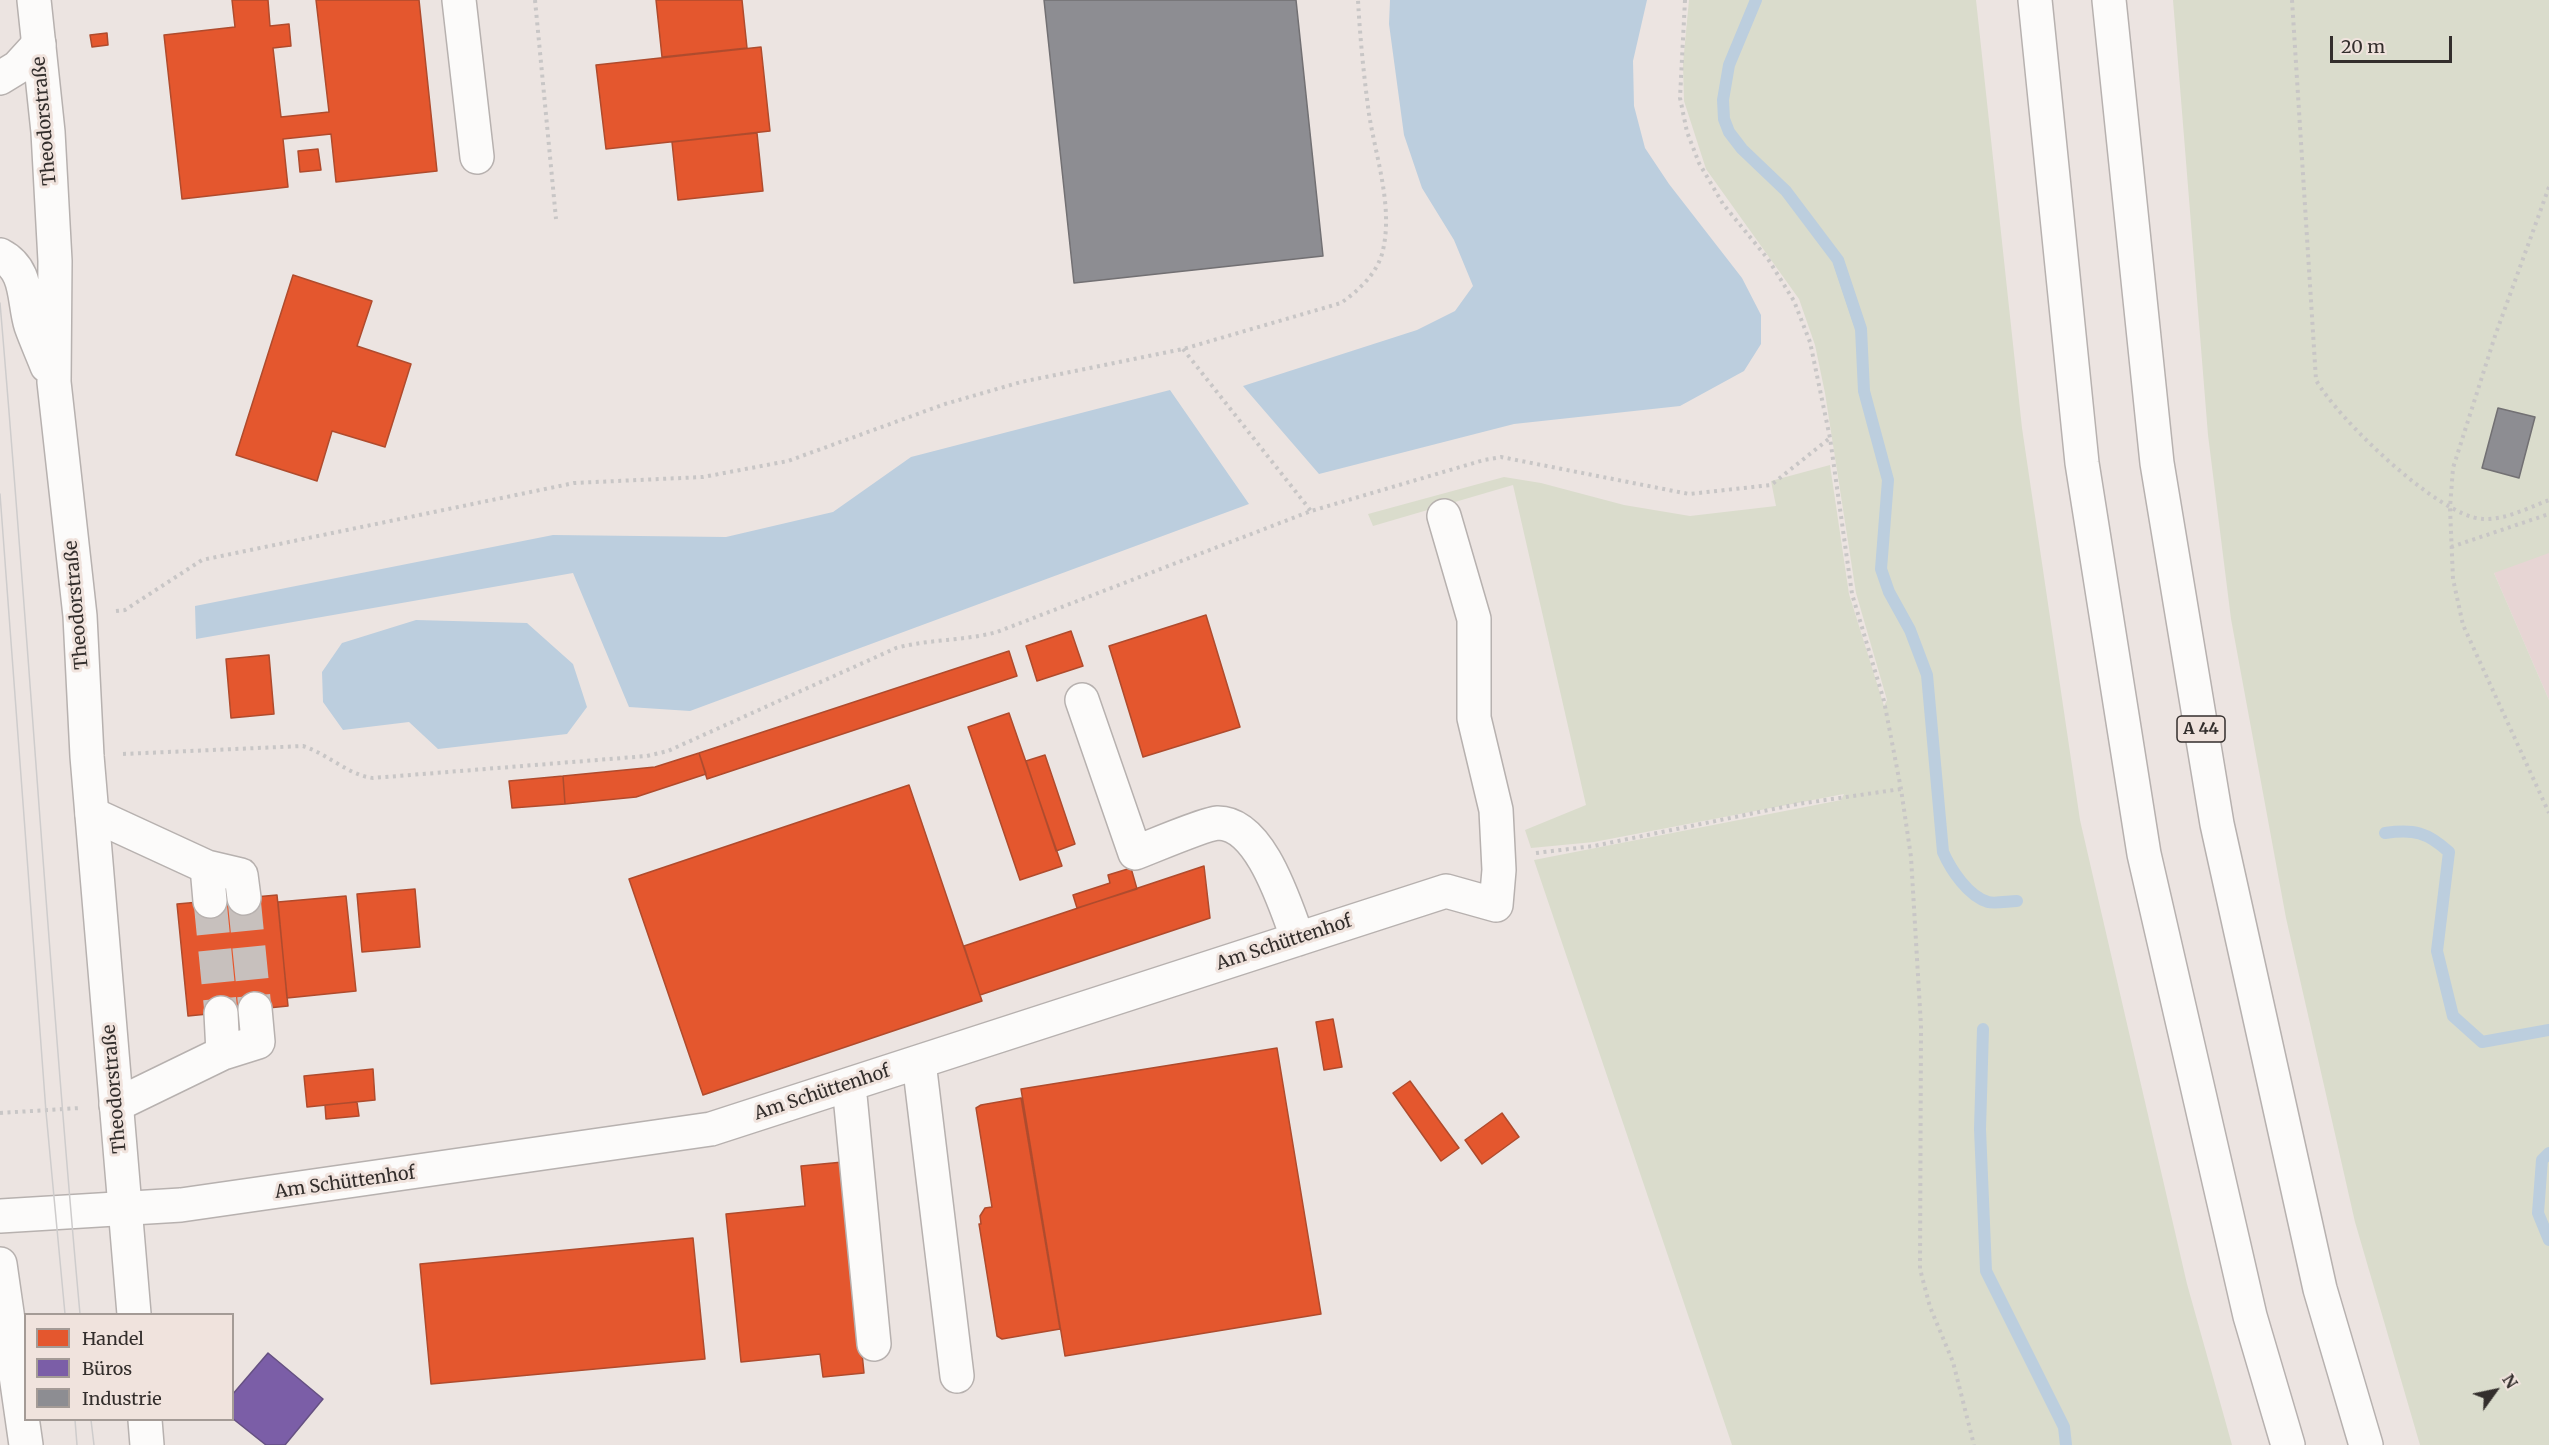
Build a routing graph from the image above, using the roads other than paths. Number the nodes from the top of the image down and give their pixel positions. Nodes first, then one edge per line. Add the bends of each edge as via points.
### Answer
1 (34, 0) edge
2 (459, 0) edge
3 (2035, 0) edge
4 (2109, 0) edge
5 (39, 44) junction
6 (0, 79) edge
7 (477, 158) dead end
8 (0, 255) edge
9 (54, 382) junction
10 (1444, 516) dead end
11 (1082, 700) dead end
12 (92, 814) junction
13 (207, 867) junction
14 (244, 898) tunnel mouth
15 (210, 901) tunnel mouth
16 (1298, 939) junction
17 (255, 1010) tunnel mouth
18 (221, 1013) tunnel mouth
19 (223, 1053) junction
20 (919, 1062) junction
21 (849, 1085) junction
22 (116, 1105) junction
23 (125, 1210) junction
24 (0, 1216) edge
25 (0, 1264) edge
26 (134, 1313) edge
27 (874, 1344) dead end
28 (957, 1376) dead end
29 (145, 1421) edge
30 (26, 1445) edge
31 (147, 1445) edge
32 (2288, 1445) edge
33 (2366, 1445) edge

1 - 5 main road, Theodorstraße
2 - 7 main road
3 - 32 main road via 2082,463 2144,854 2250,1316
4 - 33 main road, A 44 via 2157,463 2217,824 2320,1289
5 - 6 main road via 18,67
5 - 9 main road, Theodorstraße via 55,261
8 - 9 main road via 8,259 24,281 31,324
9 - 12 main road, Theodorstraße via 80,616
10 - 16 main road, Am Schüttenhof via 1474,619 1474,718 1496,810 1496,905 1446,891
11 - 16 main road via 1135,852 1217,823 1239,829 1256,843
12 - 13 main road
12 - 22 main road, Theodorstraße
13 - 14 main road via 241,875
13 - 15 main road
16 - 20 main road, Am Schüttenhof
17 - 19 main road via 258,1042
18 - 19 main road
19 - 22 main road
20 - 21 main road, Am Schüttenhof
20 - 28 main road
21 - 23 main road, Am Schüttenhof via 711,1129 316,1188
21 - 27 main road
22 - 23 main road, Theodorstraße
23 - 24 main road
23 - 26 main road, Theodorstraße
25 - 30 main road
29 - 31 main road

